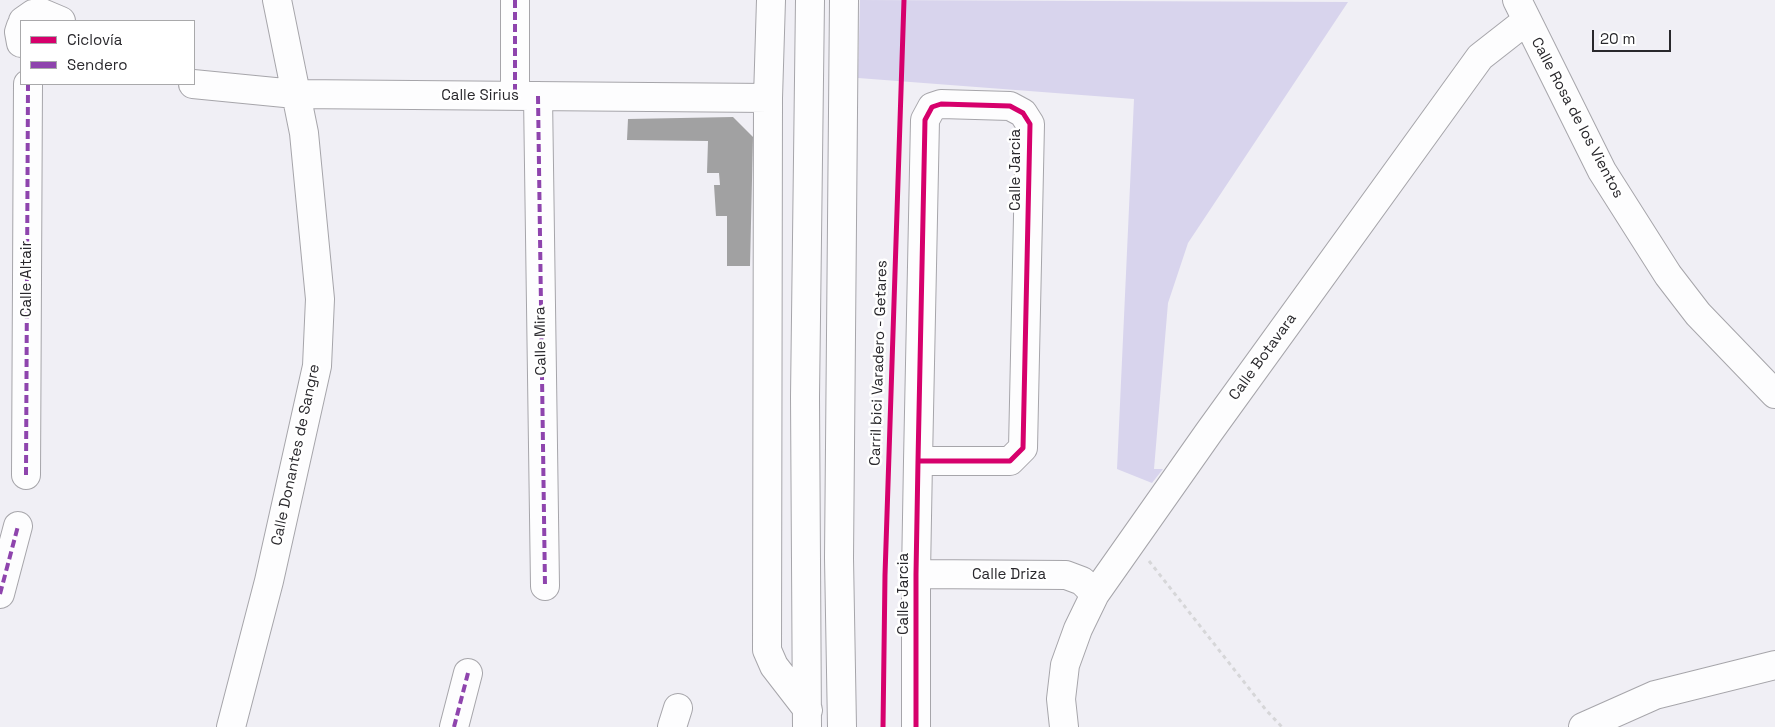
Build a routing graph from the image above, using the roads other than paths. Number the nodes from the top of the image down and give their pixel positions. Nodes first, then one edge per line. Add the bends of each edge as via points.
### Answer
1 (277, 0) edge
2 (515, 0) edge
3 (771, 0) edge
4 (810, 0) edge
5 (844, 0) edge
6 (1522, 10) edge
7 (195, 84) edge
8 (28, 85) edge
9 (295, 94) junction
10 (526, 96) junction
11 (768, 98) junction
12 (1775, 394) edge
13 (918, 461) junction
14 (26, 475) dead end
15 (18, 526) dead end
16 (916, 574) junction
17 (545, 586) dead end
18 (0, 594) edge
19 (1095, 594) junction
20 (1775, 665) edge
21 (468, 673) dead end
22 (808, 719) edge
23 (231, 727) edge
24 (454, 727) edge
25 (842, 727) edge
26 (916, 727) edge
27 (1064, 727) edge
28 (1582, 727) edge

1 - 9 street, Calle Donantes de Sangre
2 - 10 street, Calle Mira
3 - 11 street
4 - 22 street via 805,397
5 - 25 street via 839,558
6 - 12 street, Calle Rosa de los Vientos via 1602,171 1668,275 1698,314
6 - 19 street, Calle Botavara via 1480,57
7 - 9 street, Calle Sirius
8 - 14 street, Calle Altair
9 - 10 street, Calle Sirius
9 - 23 street, Calle Donantes de Sangre via 304,133 320,299 317,366 269,581
10 - 11 street, Calle Sirius
10 - 17 street, Calle Mira
11 - 22 street via 767,650
13 - 13 street, Calle Jarcia via 926,115 932,107 941,104 1010,106 1023,113 1030,124 1023,448 1010,461
13 - 16 street, Calle Jarcia
15 - 18 street
16 - 19 street, Calle Driza via 1066,575 1082,581
16 - 26 street, Calle Jarcia
19 - 27 street, Calle Botavara via 1065,665 1061,699
20 - 28 street via 1656,695
21 - 24 street

